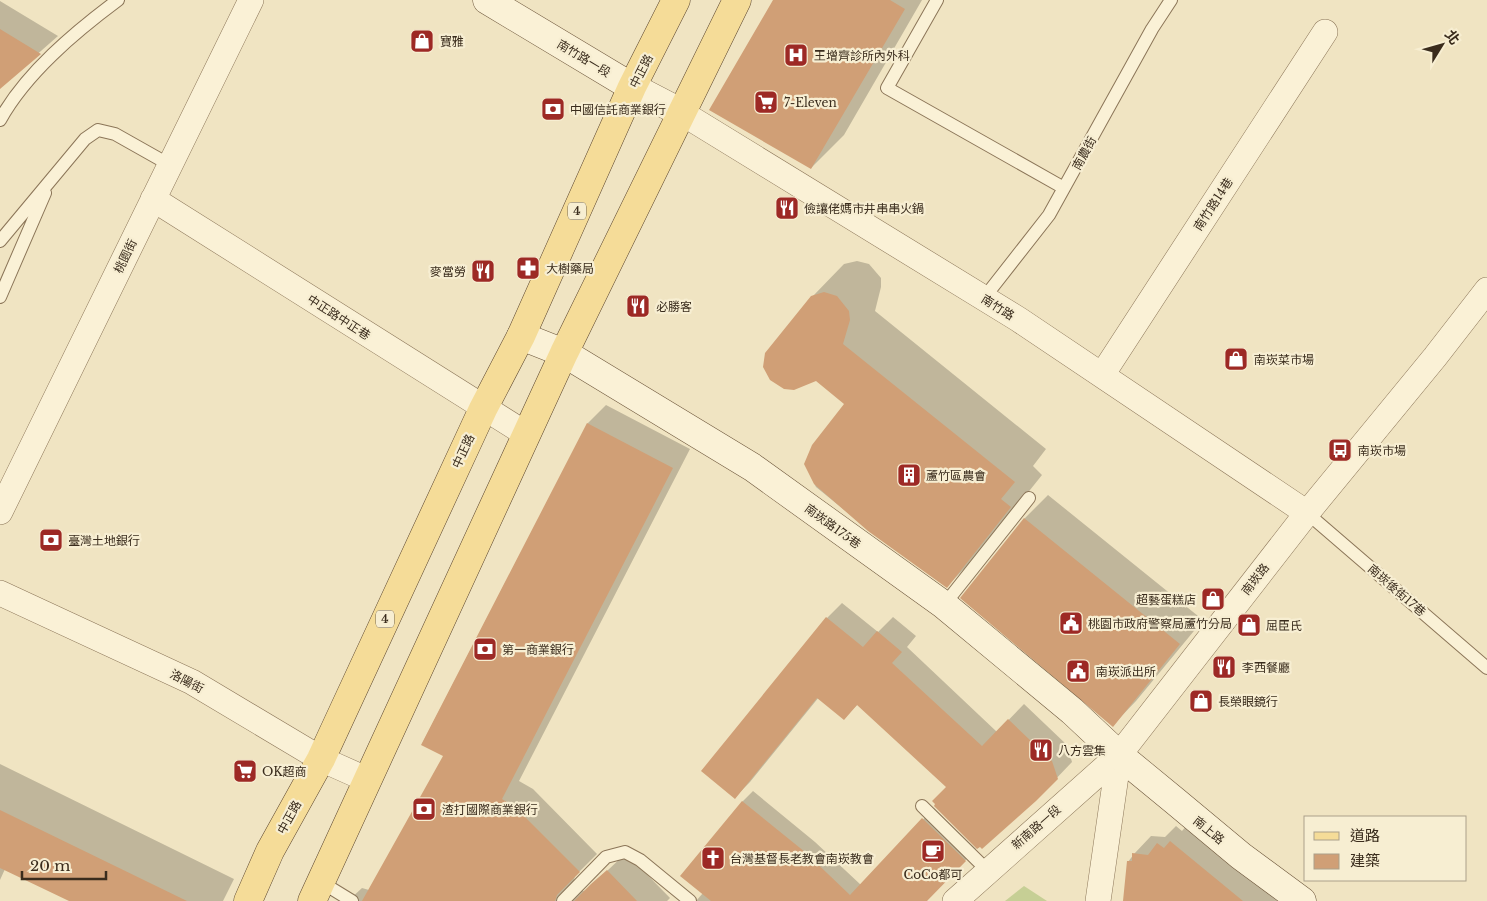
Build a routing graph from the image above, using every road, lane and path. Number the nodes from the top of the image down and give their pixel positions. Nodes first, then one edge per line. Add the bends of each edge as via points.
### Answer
1 (118, 0) edge
2 (251, 0) edge
3 (487, 0) edge
4 (676, 0) edge
5 (737, 0) edge
6 (937, 0) edge
7 (1171, 0) edge
8 (1325, 32) dead end
9 (632, 87) junction
10 (682, 113) junction
11 (0, 120) edge
12 (170, 166) junction
13 (50, 182) junction
14 (1064, 188) junction
15 (153, 199) junction
16 (0, 240) edge
17 (1487, 290) edge
18 (0, 297) edge
19 (984, 298) junction
20 (521, 336) junction
21 (564, 353) junction
22 (1102, 375) junction
23 (483, 409) junction
24 (526, 434) junction
25 (1029, 498) dead end
26 (0, 512) edge
27 (1307, 513) junction
28 (0, 593) edge
29 (944, 605) junction
30 (1487, 668) edge
31 (1119, 755) junction
32 (321, 759) junction
33 (368, 780) junction
34 (922, 806) dead end
35 (987, 870) junction
36 (316, 891) edge
37 (248, 901) edge
38 (352, 901) edge
39 (563, 901) edge
40 (690, 901) edge
41 (955, 901) edge
42 (1098, 901) edge
43 (1302, 901) edge

1 - 11 lane via 60,47 8,105
2 - 12 street, 桃園街
3 - 9 street, 南竹路一段
4 - 9 main road, 中正路 / 4
5 - 10 main road
6 - 14 lane via 887,88
7 - 14 lane, 南農街
8 - 22 street, 南竹路14巷
9 - 10 street, 南竹路一段
9 - 20 main road, 中正路 / 4
10 - 19 street, 南竹路
10 - 21 main road
12 - 13 lane via 115,134 98,130 85,139
12 - 15 street, 桃園街
13 - 16 lane
13 - 18 lane
14 - 19 lane, 南農街 via 1050,215
15 - 23 street, 中正路中正巷
15 - 26 street, 桃園街
17 - 27 street, 南崁路
19 - 22 street, 南竹路
20 - 21 street, 南崁路175巷
20 - 23 main road, 中正路 / 4
21 - 24 main road
21 - 29 street, 南崁路175巷 via 752,467
22 - 27 street, 南竹路
23 - 24 street, 中正路中正巷
23 - 32 main road, 中正路 / 4
24 - 33 main road
25 - 29 lane
27 - 30 lane, 南崁後街17巷
27 - 31 street, 南崁路
28 - 32 street, 洛陽街 via 192,682
29 - 31 street, 南崁路175巷 via 1072,711
31 - 35 street, 新南路一段
31 - 42 street, 南崁路
31 - 43 street, 南上路 via 1241,856
32 - 33 street, 洛陽街
32 - 37 main road, 中正路 / 4 via 270,851
33 - 36 main road
34 - 35 lane
35 - 41 street, 新南路一段
36 - 38 lane
39 - 40 lane via 606,856 625,852 640,860

